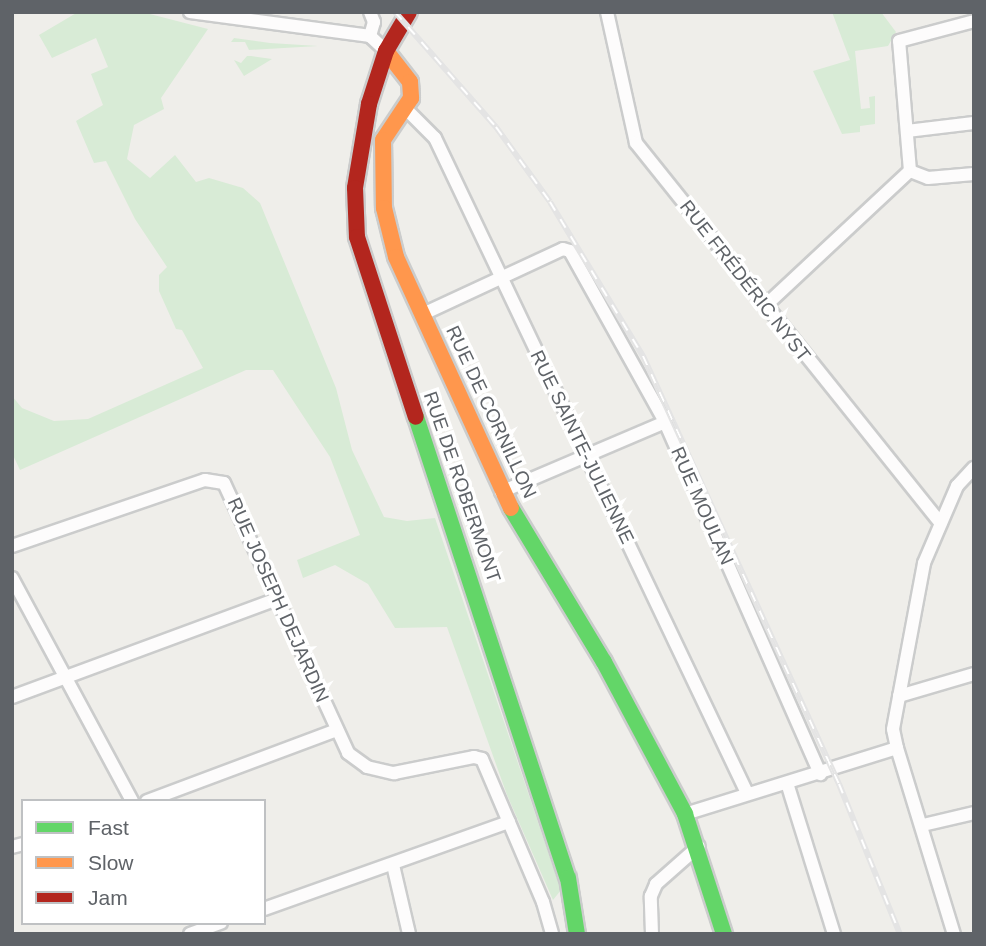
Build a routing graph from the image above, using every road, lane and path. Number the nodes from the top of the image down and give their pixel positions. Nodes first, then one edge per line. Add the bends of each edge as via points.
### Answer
1 (190, 12) edge
2 (370, 12) edge
3 (409, 12) edge
4 (607, 12) edge
5 (281, 18) edge
6 (974, 20) edge
7 (370, 36) junction
8 (386, 51) junction
9 (405, 108) junction
10 (974, 123) edge
11 (907, 131) junction
12 (909, 172) junction
13 (974, 174) edge
14 (500, 277) junction
15 (765, 306) junction
16 (423, 314) junction
17 (665, 422) junction
18 (586, 457) junction
19 (974, 468) edge
20 (501, 492) junction
21 (940, 523) junction
22 (12, 546) edge
23 (12, 578) edge
24 (277, 599) junction
25 (974, 674) edge
26 (64, 679) junction
27 (899, 696) junction
28 (12, 697) edge
29 (337, 730) junction
30 (897, 748) junction
31 (820, 774) junction
32 (787, 783) junction
33 (747, 793) junction
34 (131, 799) edge
35 (152, 799) edge
36 (974, 813) edge
37 (685, 814) junction
38 (509, 822) junction
39 (923, 825) junction
40 (699, 846) junction
41 (393, 865) junction
42 (266, 908) edge
43 (216, 925) edge
44 (192, 934) edge
45 (409, 934) edge
46 (552, 934) edge
47 (577, 934) edge
48 (652, 934) edge
49 (724, 934) edge
50 (834, 934) edge
51 (954, 934) edge

1 - 5 street
2 - 7 street via 374,22
3 - 8 main road, RUE DE ROBERMONT
4 - 15 street, RUE FRÉDÉRIC NYST via 636,143
5 - 7 street
6 - 11 street via 899,41
7 - 8 street
8 - 9 main road via 410,82 411,98
8 - 47 main road, RUE DE ROBERMONT via 369,104 357,173 357,237 568,878
9 - 14 street, RUE SAINTE-JULIENNE via 435,138
9 - 16 main road, RUE DE CORNILLON via 383,140 384,208 396,257
10 - 11 street
11 - 12 street
12 - 13 street via 928,178
12 - 15 street
14 - 16 street
14 - 17 street, RUE MOULAN via 567,248
14 - 18 street, RUE SAINTE-JULIENNE
15 - 21 street, RUE FRÉDÉRIC NYST
16 - 20 main road, RUE DE CORNILLON
17 - 18 street
17 - 31 street, RUE MOULAN
18 - 20 street
18 - 33 street, RUE SAINTE-JULIENNE
19 - 21 street via 957,486
20 - 37 main road, RUE DE CORNILLON via 604,662
21 - 27 street via 924,563
22 - 24 street, RUE JOSEPH DEJARDIN via 205,480 218,481 230,493
23 - 26 street
24 - 26 street
24 - 29 street, RUE JOSEPH DEJARDIN
25 - 27 street
26 - 28 street
26 - 34 street
27 - 30 street via 893,729
29 - 35 street
29 - 38 street, RUE JOSEPH DEJARDIN via 356,760 379,772 482,759
30 - 31 street
30 - 39 street
31 - 32 street
32 - 33 street
32 - 50 street
33 - 37 street
36 - 39 street
37 - 40 main road, RUE DE CORNILLON
38 - 41 street
38 - 46 street
39 - 51 street
40 - 48 street via 656,884 651,896
40 - 49 main road, RUE DE CORNILLON
41 - 42 street
41 - 45 street
43 - 44 street

